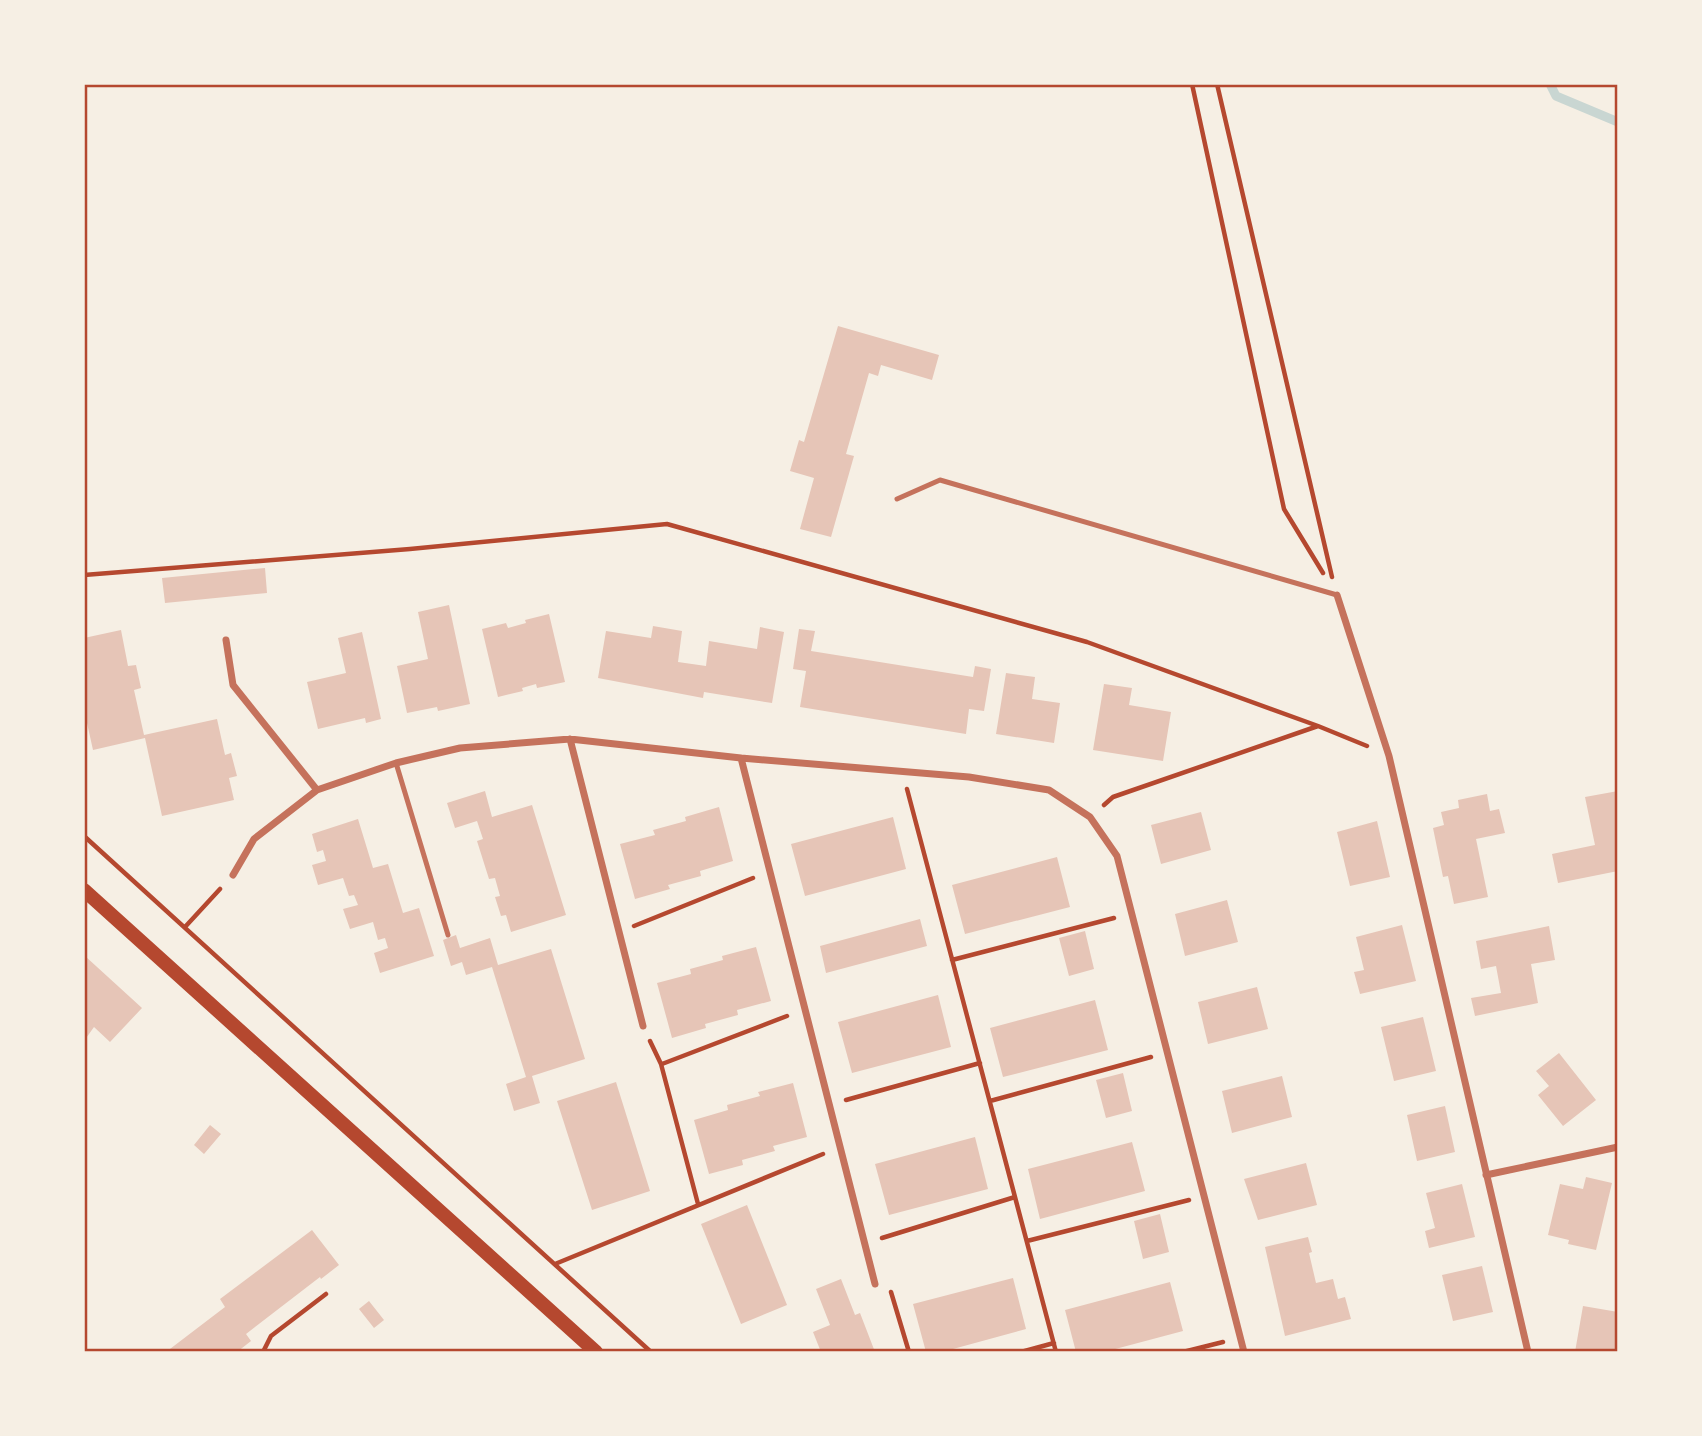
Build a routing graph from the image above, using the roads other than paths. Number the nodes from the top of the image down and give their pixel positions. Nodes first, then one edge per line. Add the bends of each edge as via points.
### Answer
1 (897, 499) dead end
2 (1337, 595) joint
3 (226, 640) dead end
4 (570, 739) junction
5 (741, 758) junction
6 (396, 763) junction
7 (317, 790) junction
8 (233, 875) road end
9 (84, 890) edge
10 (448, 935) dead end
11 (643, 1026) road end
12 (1618, 1147) edge
13 (1486, 1175) junction
14 (875, 1284) road end
15 (596, 1352) edge
16 (1244, 1352) edge
17 (1528, 1352) edge

1 - 2 lane via 940,480
2 - 13 street via 1389,756
3 - 7 street via 233,685
4 - 5 street
4 - 6 street via 460,748
4 - 11 street
5 - 14 street
5 - 16 street via 969,777 1049,790 1090,817 1118,856
6 - 7 street
6 - 10 lane
7 - 8 street via 254,839
9 - 15 main road
12 - 13 street
13 - 17 street

